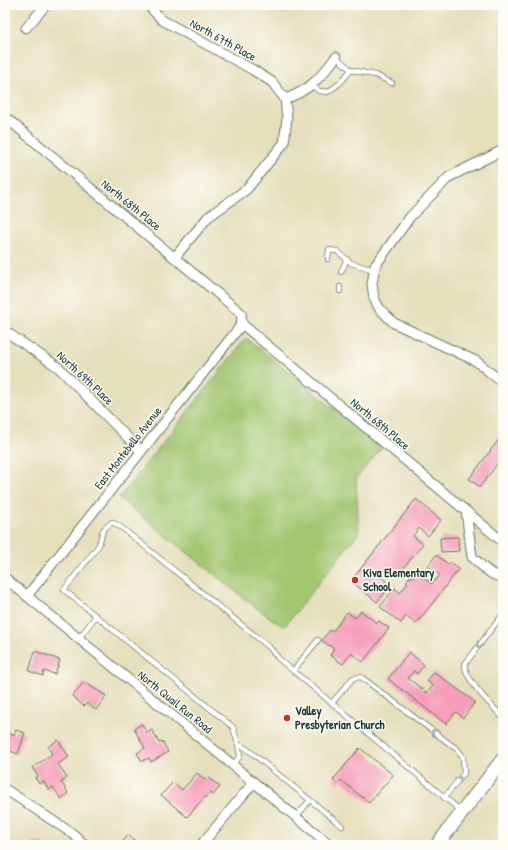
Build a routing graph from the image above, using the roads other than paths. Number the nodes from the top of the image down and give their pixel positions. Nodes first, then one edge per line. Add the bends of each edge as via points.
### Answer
1 (46, 5) edge
2 (148, 5) edge
3 (26, 28) dead end
4 (336, 57) joint
5 (351, 70) junction
6 (392, 83) dead end
7 (312, 85) junction
8 (285, 99) junction
9 (5, 117) edge
10 (503, 150) edge
11 (175, 257) junction
12 (328, 259) dead end
13 (347, 259) junction
14 (374, 270) junction
15 (341, 272) dead end
16 (242, 324) junction
17 (5, 331) edge
18 (503, 383) edge
19 (141, 451) junction
20 (466, 511) junction
21 (503, 542) edge
22 (503, 576) edge
23 (5, 578) edge
24 (27, 596) junction
25 (503, 614) edge
26 (96, 616) junction
27 (79, 638) junction
28 (318, 640) dead end
29 (293, 671) junction
30 (332, 703) junction
31 (503, 717) edge
32 (238, 744) junction
33 (503, 759) edge
34 (233, 765) junction
35 (254, 782) junction
36 (5, 789) edge
37 (444, 798) junction
38 (310, 800) junction
39 (462, 812) junction
40 (296, 817) junction
41 (342, 826) dead end
42 (84, 845) edge
43 (201, 845) edge
44 (330, 845) edge
45 (437, 845) edge

1 - 3 street
2 - 8 street, North 67th Place via 162,20 272,82
4 - 5 lane
4 - 7 street
5 - 6 lane via 375,75
5 - 7 lane via 328,92 319,91
7 - 8 street via 299,94
8 - 11 street via 287,118 284,143 246,189 208,217
9 - 11 street, North 68th Place
10 - 14 street via 450,177 410,217
11 - 16 street, North 68th Place via 241,313
12 - 13 lane via 329,250 337,251
13 - 14 lane via 358,266
13 - 15 lane
14 - 18 street via 374,298 384,315 394,323 476,362
16 - 19 street, East Montebello Avenue
16 - 20 street, North 68th Place
17 - 19 street, North 69th Place via 58,367
19 - 24 street, East Montebello Avenue
20 - 21 street, North 68th Place
20 - 22 street via 472,557 493,575
23 - 24 street, North Quail Run Road
24 - 27 street, North Quail Run Road
25 -> 31 lane via 464,664 464,670 469,678
26 - 27 lane
26 - 29 lane via 64,590 99,545 103,530 112,522 263,643
26 - 32 lane via 233,727
27 - 34 street, North Quail Run Road
28 - 29 lane
29 - 30 lane
30 - 37 lane
37 -> 30 lane via 464,773 463,757 458,750 361,677 353,678
32 - 34 lane via 240,756
32 - 38 lane
33 - 39 street
34 - 35 street, North Quail Run Road
35 - 40 street, North Quail Run Road
35 - 43 street
36 - 42 street via 73,834
37 - 39 lane
38 - 40 lane
38 - 41 lane
39 - 45 street
40 - 44 street, North Quail Run Road

